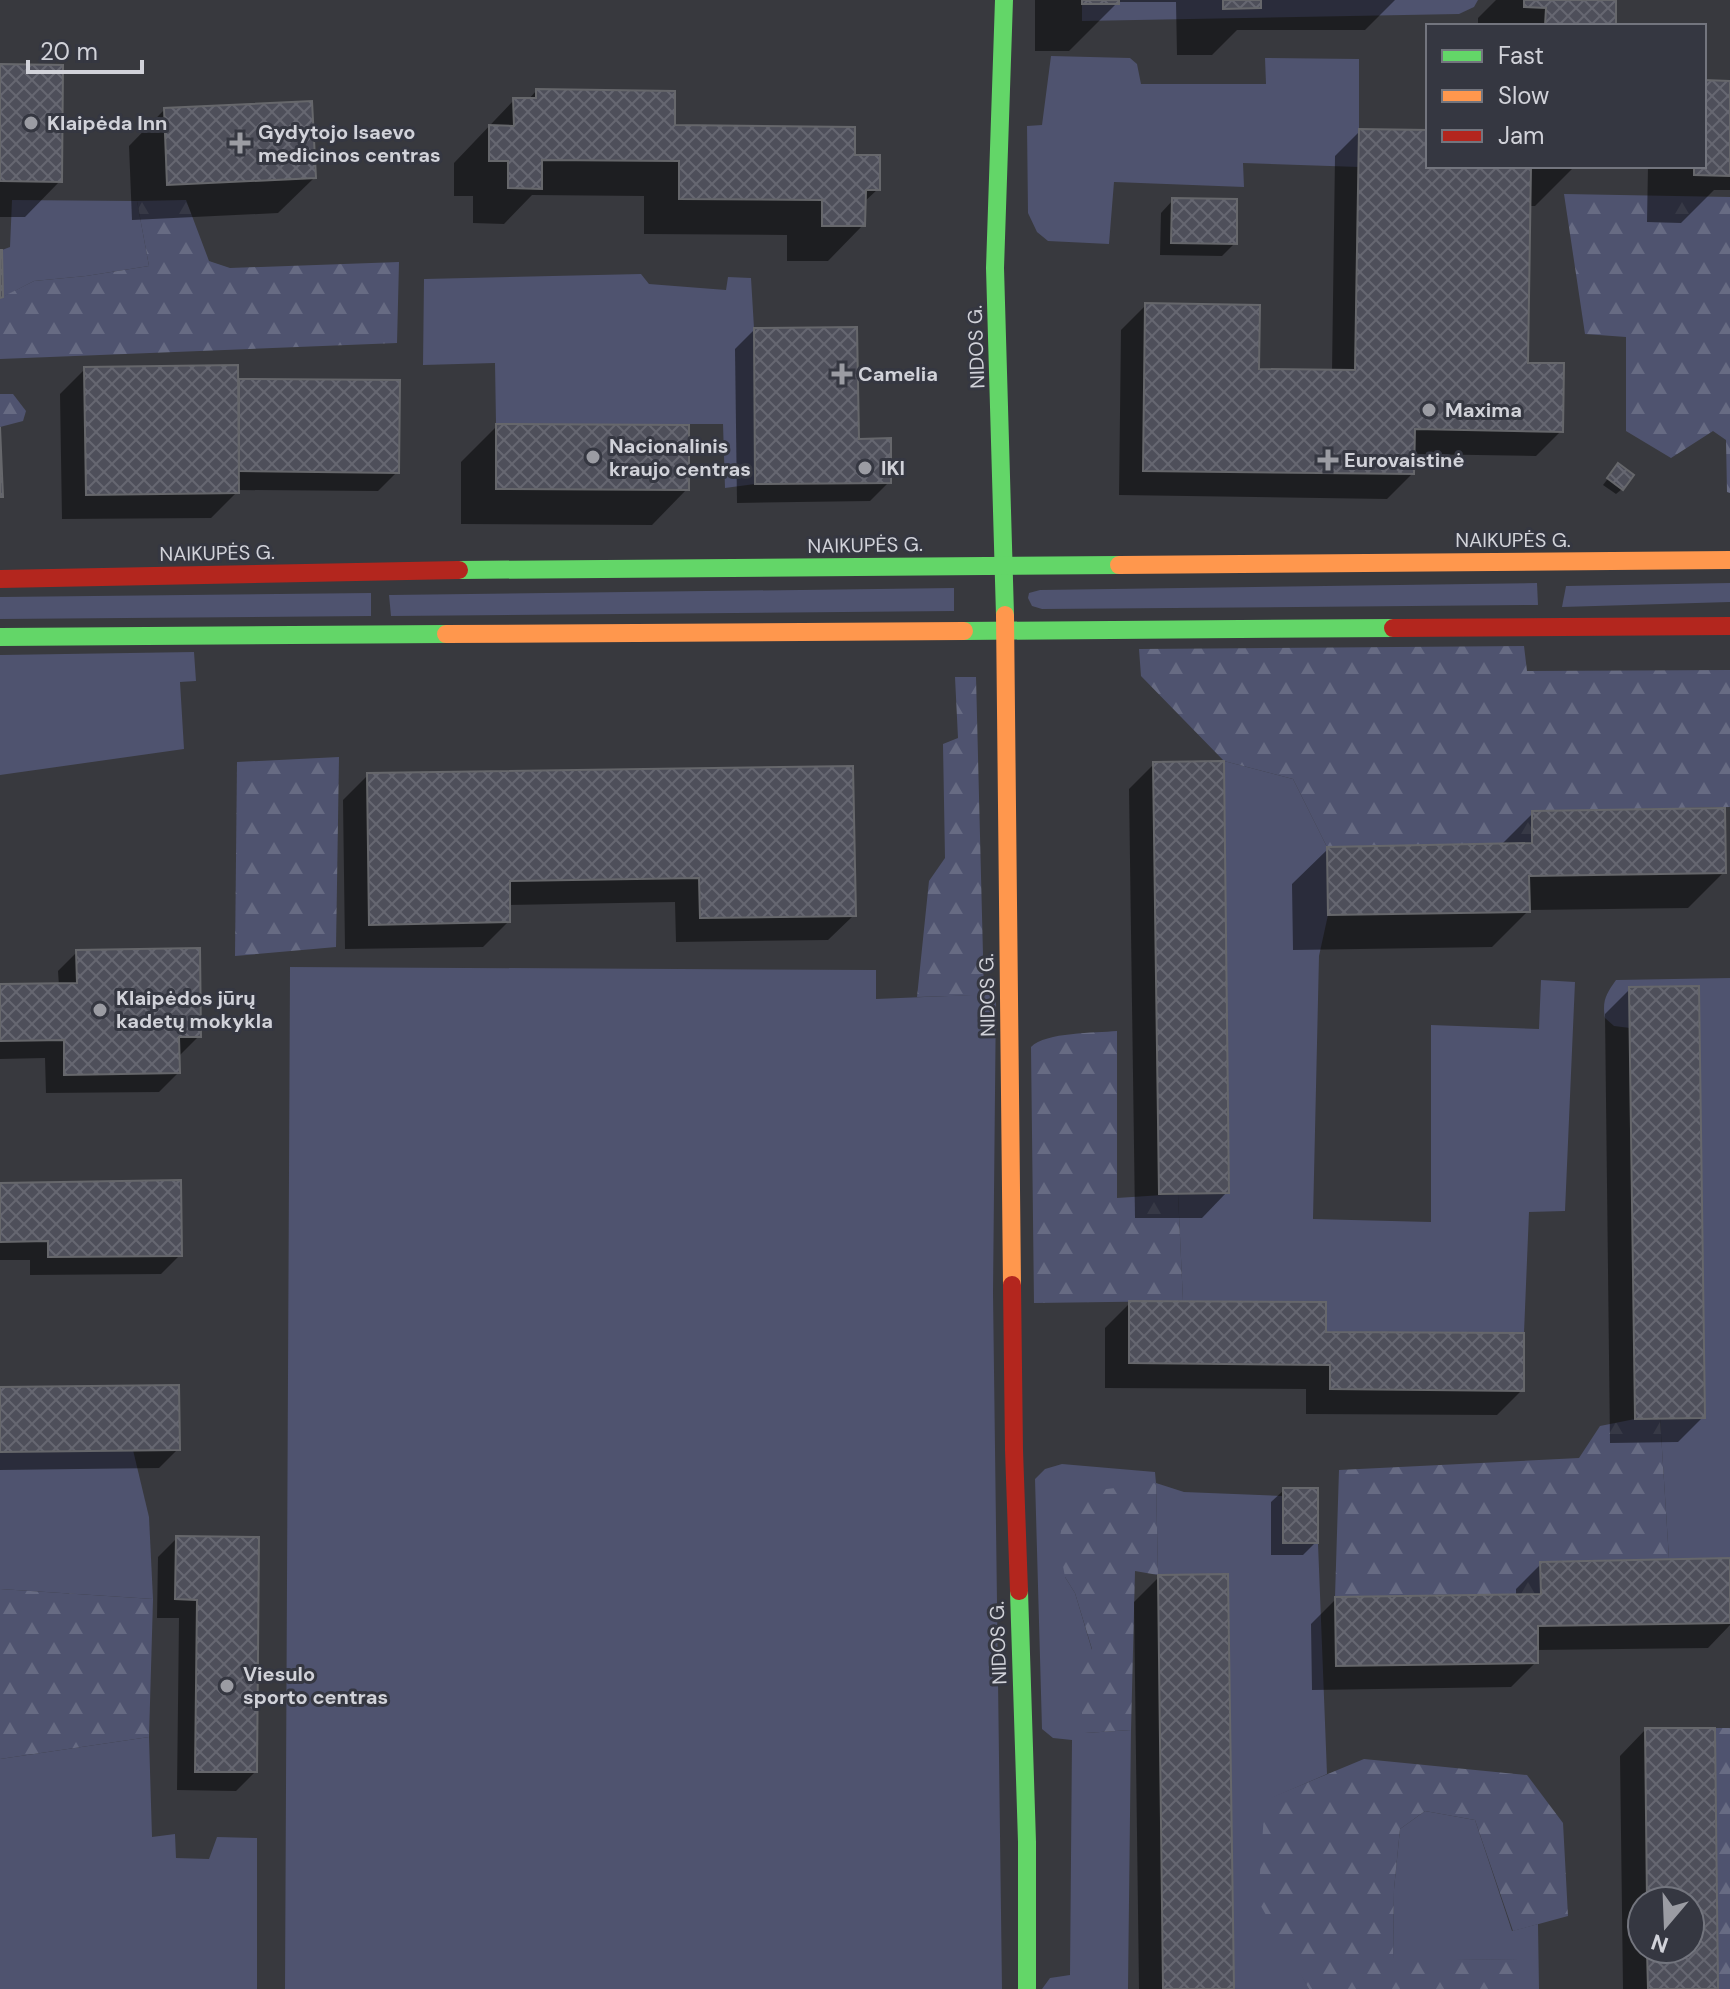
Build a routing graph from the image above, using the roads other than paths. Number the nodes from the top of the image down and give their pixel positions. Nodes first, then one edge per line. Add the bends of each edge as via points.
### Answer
1 (1004, 0) edge
2 (1730, 560) edge
3 (1005, 566) junction
4 (0, 579) edge
5 (1730, 626) edge
6 (1005, 630) junction
7 (0, 637) edge
8 (1027, 1989) edge

1 - 3 street, NIDOS G. via 995,268
2 - 3 street, NAIKUPĖS G.
3 - 4 street, NAIKUPĖS G.
3 - 6 street, NIDOS G.
5 - 6 street
6 - 7 street
6 - 8 street, NIDOS G. via 1014,1450

